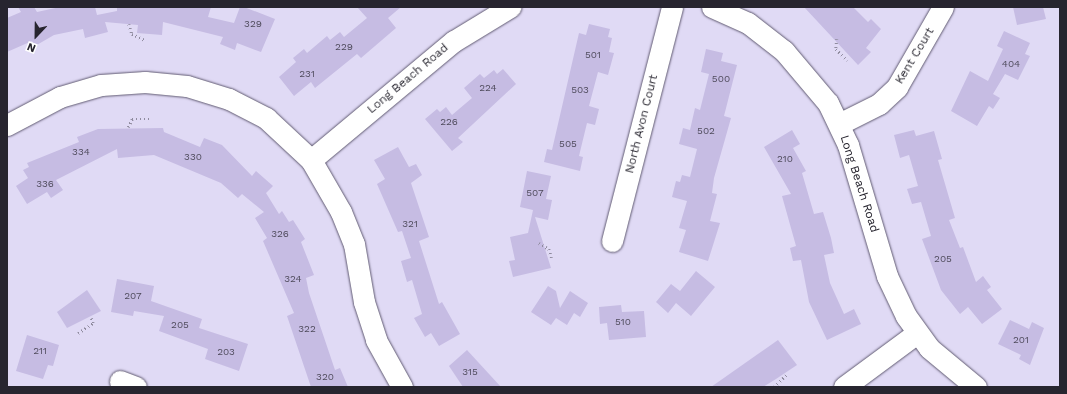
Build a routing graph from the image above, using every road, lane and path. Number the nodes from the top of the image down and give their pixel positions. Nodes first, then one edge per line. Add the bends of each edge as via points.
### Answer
1 (510, 7) edge
2 (672, 7) edge
3 (712, 7) edge
4 (943, 7) edge
5 (129, 24) dead end
6 (837, 39) dead end
7 (145, 40) dead end
8 (846, 60) dead end
9 (149, 119) dead end
10 (839, 124) junction
11 (7, 125) edge
12 (128, 127) dead end
13 (311, 160) junction
14 (612, 241) dead end
15 (539, 243) dead end
16 (552, 258) dead end
17 (91, 318) dead end
18 (78, 333) dead end
19 (917, 333) junction
20 (786, 375) dead end
21 (402, 387) edge
22 (774, 387) edge
23 (844, 387) edge
24 (976, 387) edge

1 - 13 street, Long Beach Road via 454,41
2 - 14 street, North Avon Court
3 - 10 street, Long Beach Road via 748,23 784,51 828,103
4 - 10 street, Kent Court via 897,87 879,104
5 - 7 path via 132,34
6 - 8 path via 836,49
9 - 12 path via 132,119
10 - 19 street, Long Beach Road via 859,177 887,276
11 - 13 street via 60,97 101,84 145,82 187,86 229,99 266,118
13 - 21 street via 354,244 364,302 374,334
15 - 16 path via 549,249
17 - 18 path via 92,323
19 - 23 street
19 - 24 street, Long Beach Road via 953,371
20 - 22 path

